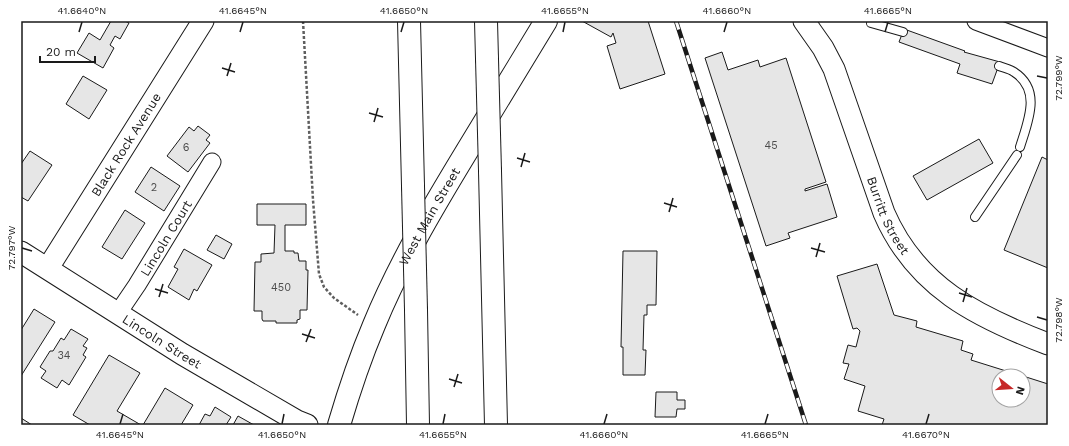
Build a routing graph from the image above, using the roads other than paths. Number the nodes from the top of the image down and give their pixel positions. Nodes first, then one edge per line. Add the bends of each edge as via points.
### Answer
1 (203, 21) edge
2 (409, 21) edge
3 (486, 21) edge
4 (546, 21) edge
5 (804, 21) edge
6 (976, 21) edge
7 (871, 23) dead end
8 (903, 32) dead end
9 (1048, 48) edge
10 (999, 66) dead end
11 (212, 162) dead end
12 (975, 217) dead end
13 (21, 252) edge
14 (48, 268) junction
15 (118, 313) junction
16 (1048, 344) edge
17 (307, 425) edge
18 (339, 425) edge
19 (418, 425) edge
20 (496, 425) edge

1 - 14 street, Black Rock Avenue
2 - 19 main road, bridge
3 - 20 main road, bridge
4 - 18 main road, West Main Street via 440,197 400,269 365,347
5 - 16 street, Burritt Street via 834,69 882,209 893,233 910,258 931,282 959,302 1002,325
6 - 9 street
7 - 8 lane
10 - 12 lane via 1014,72 1028,85 1032,103 1018,151
11 - 15 street, Lincoln Court
13 - 14 street, Lincoln Street
14 - 15 street, Lincoln Street
15 - 17 street, Lincoln Street via 189,358

